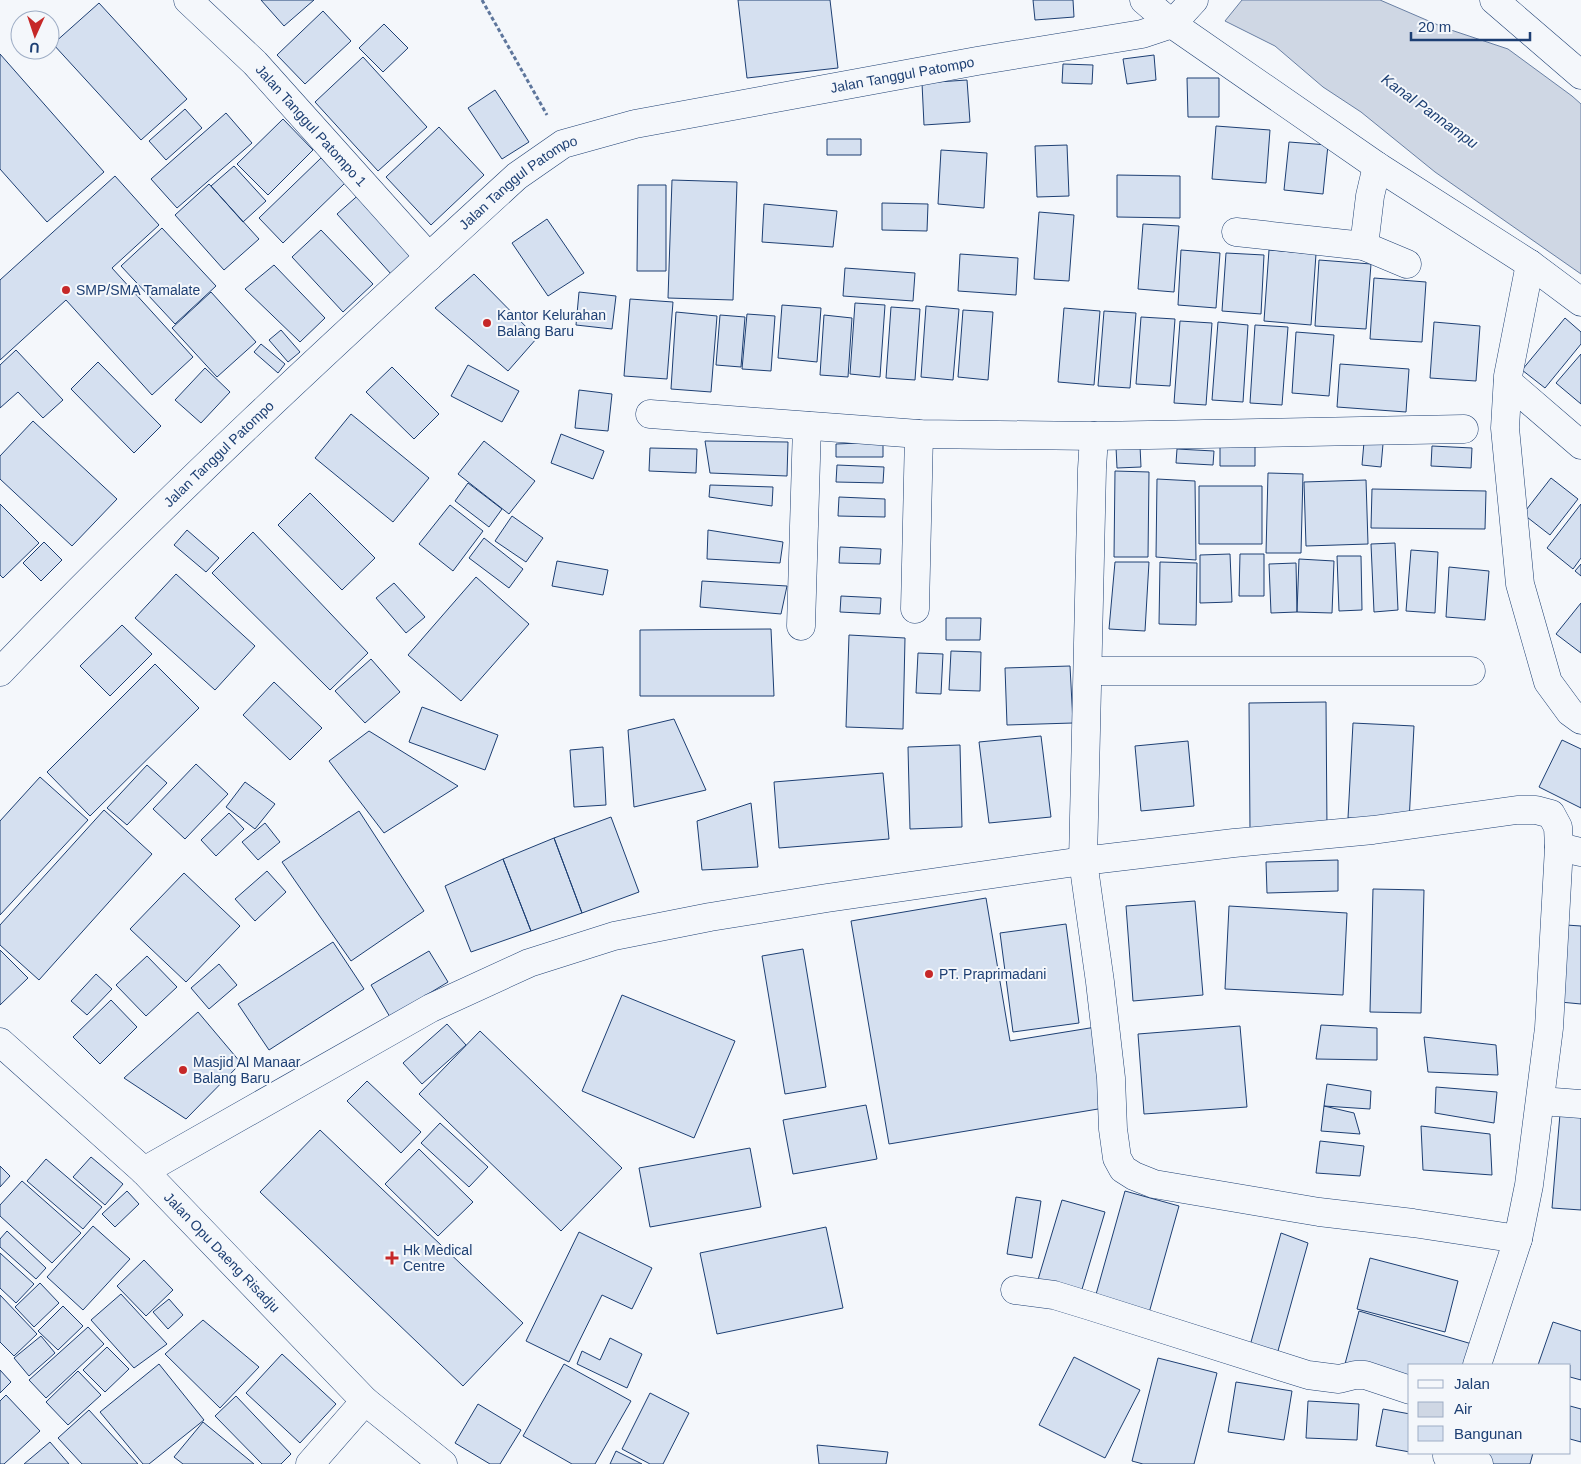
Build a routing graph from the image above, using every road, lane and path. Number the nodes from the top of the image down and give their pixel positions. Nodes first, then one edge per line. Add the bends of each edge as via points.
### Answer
1 (188, 0) edge
2 (482, 0) edge
3 (1144, 0) edge
4 (1494, 0) edge
5 (1182, 13) edge
6 (1581, 75) edge
7 (563, 144) junction
8 (1377, 166) junction
9 (1236, 232) dead end
10 (1364, 246) junction
11 (429, 257) junction
12 (1407, 264) dead end
13 (1530, 264) junction
14 (1581, 302) edge
15 (1508, 382) junction
16 (650, 414) dead end
17 (807, 426) junction
18 (1464, 430) dead end
19 (919, 434) junction
20 (1094, 436) junction
21 (1581, 445) edge
22 (915, 609) dead end
23 (801, 626) dead end
24 (1089, 671) junction
25 (1471, 671) dead end
26 (0, 672) edge
27 (1581, 720) edge
28 (1570, 850) edge
29 (1083, 861) junction
30 (0, 1042) edge
31 (1541, 1101) junction
32 (1581, 1104) edge
33 (144, 1171) junction
34 (1518, 1239) junction
35 (1015, 1290) dead end
36 (1477, 1364) edge
37 (1408, 1389) edge
38 (365, 1401) junction
39 (1447, 1458) edge
40 (310, 1464) edge
41 (443, 1464) edge
42 (1479, 1464) edge

1 - 11 street, Jalan Tanggul Patompo 1 via 255,63
2 - 7 path
3 - 5 street
4 - 6 street
5 - 7 street, Jalan Tanggul Patompo via 1142,34 635,124
5 - 8 street
7 - 11 street, Jalan Tanggul Patompo via 517,176
8 - 10 street
8 - 13 street
9 - 10 street
10 - 12 street
11 - 26 street, Jalan Tanggul Patompo via 75,593
13 - 14 street
13 - 15 street
15 - 21 street
15 - 27 street via 1505,428 1520,584 1548,682 1570,712
16 - 17 street
17 - 19 street
17 - 23 street
18 - 20 street
19 - 20 street
19 - 22 street
20 - 24 street
24 - 25 street
24 - 29 street
28 - 29 street via 1551,814 1517,810 1373,830 1234,842
28 - 31 street
29 - 33 street via 710,917 614,936 529,962 431,1008
29 - 34 street via 1107,1049 1113,1129 1117,1158 1123,1169 1154,1184 1319,1212
30 - 33 street, Jalan Opu Daeng Risadju
31 - 32 street
31 - 34 street
33 - 38 street, Jalan Opu Daeng Risadju
34 - 36 street
35 - 37 street via 1090,1306 1308,1375 1339,1379 1365,1375
38 - 40 street
38 - 41 street, Jalan Opu Daeng Risadju
39 - 42 street

